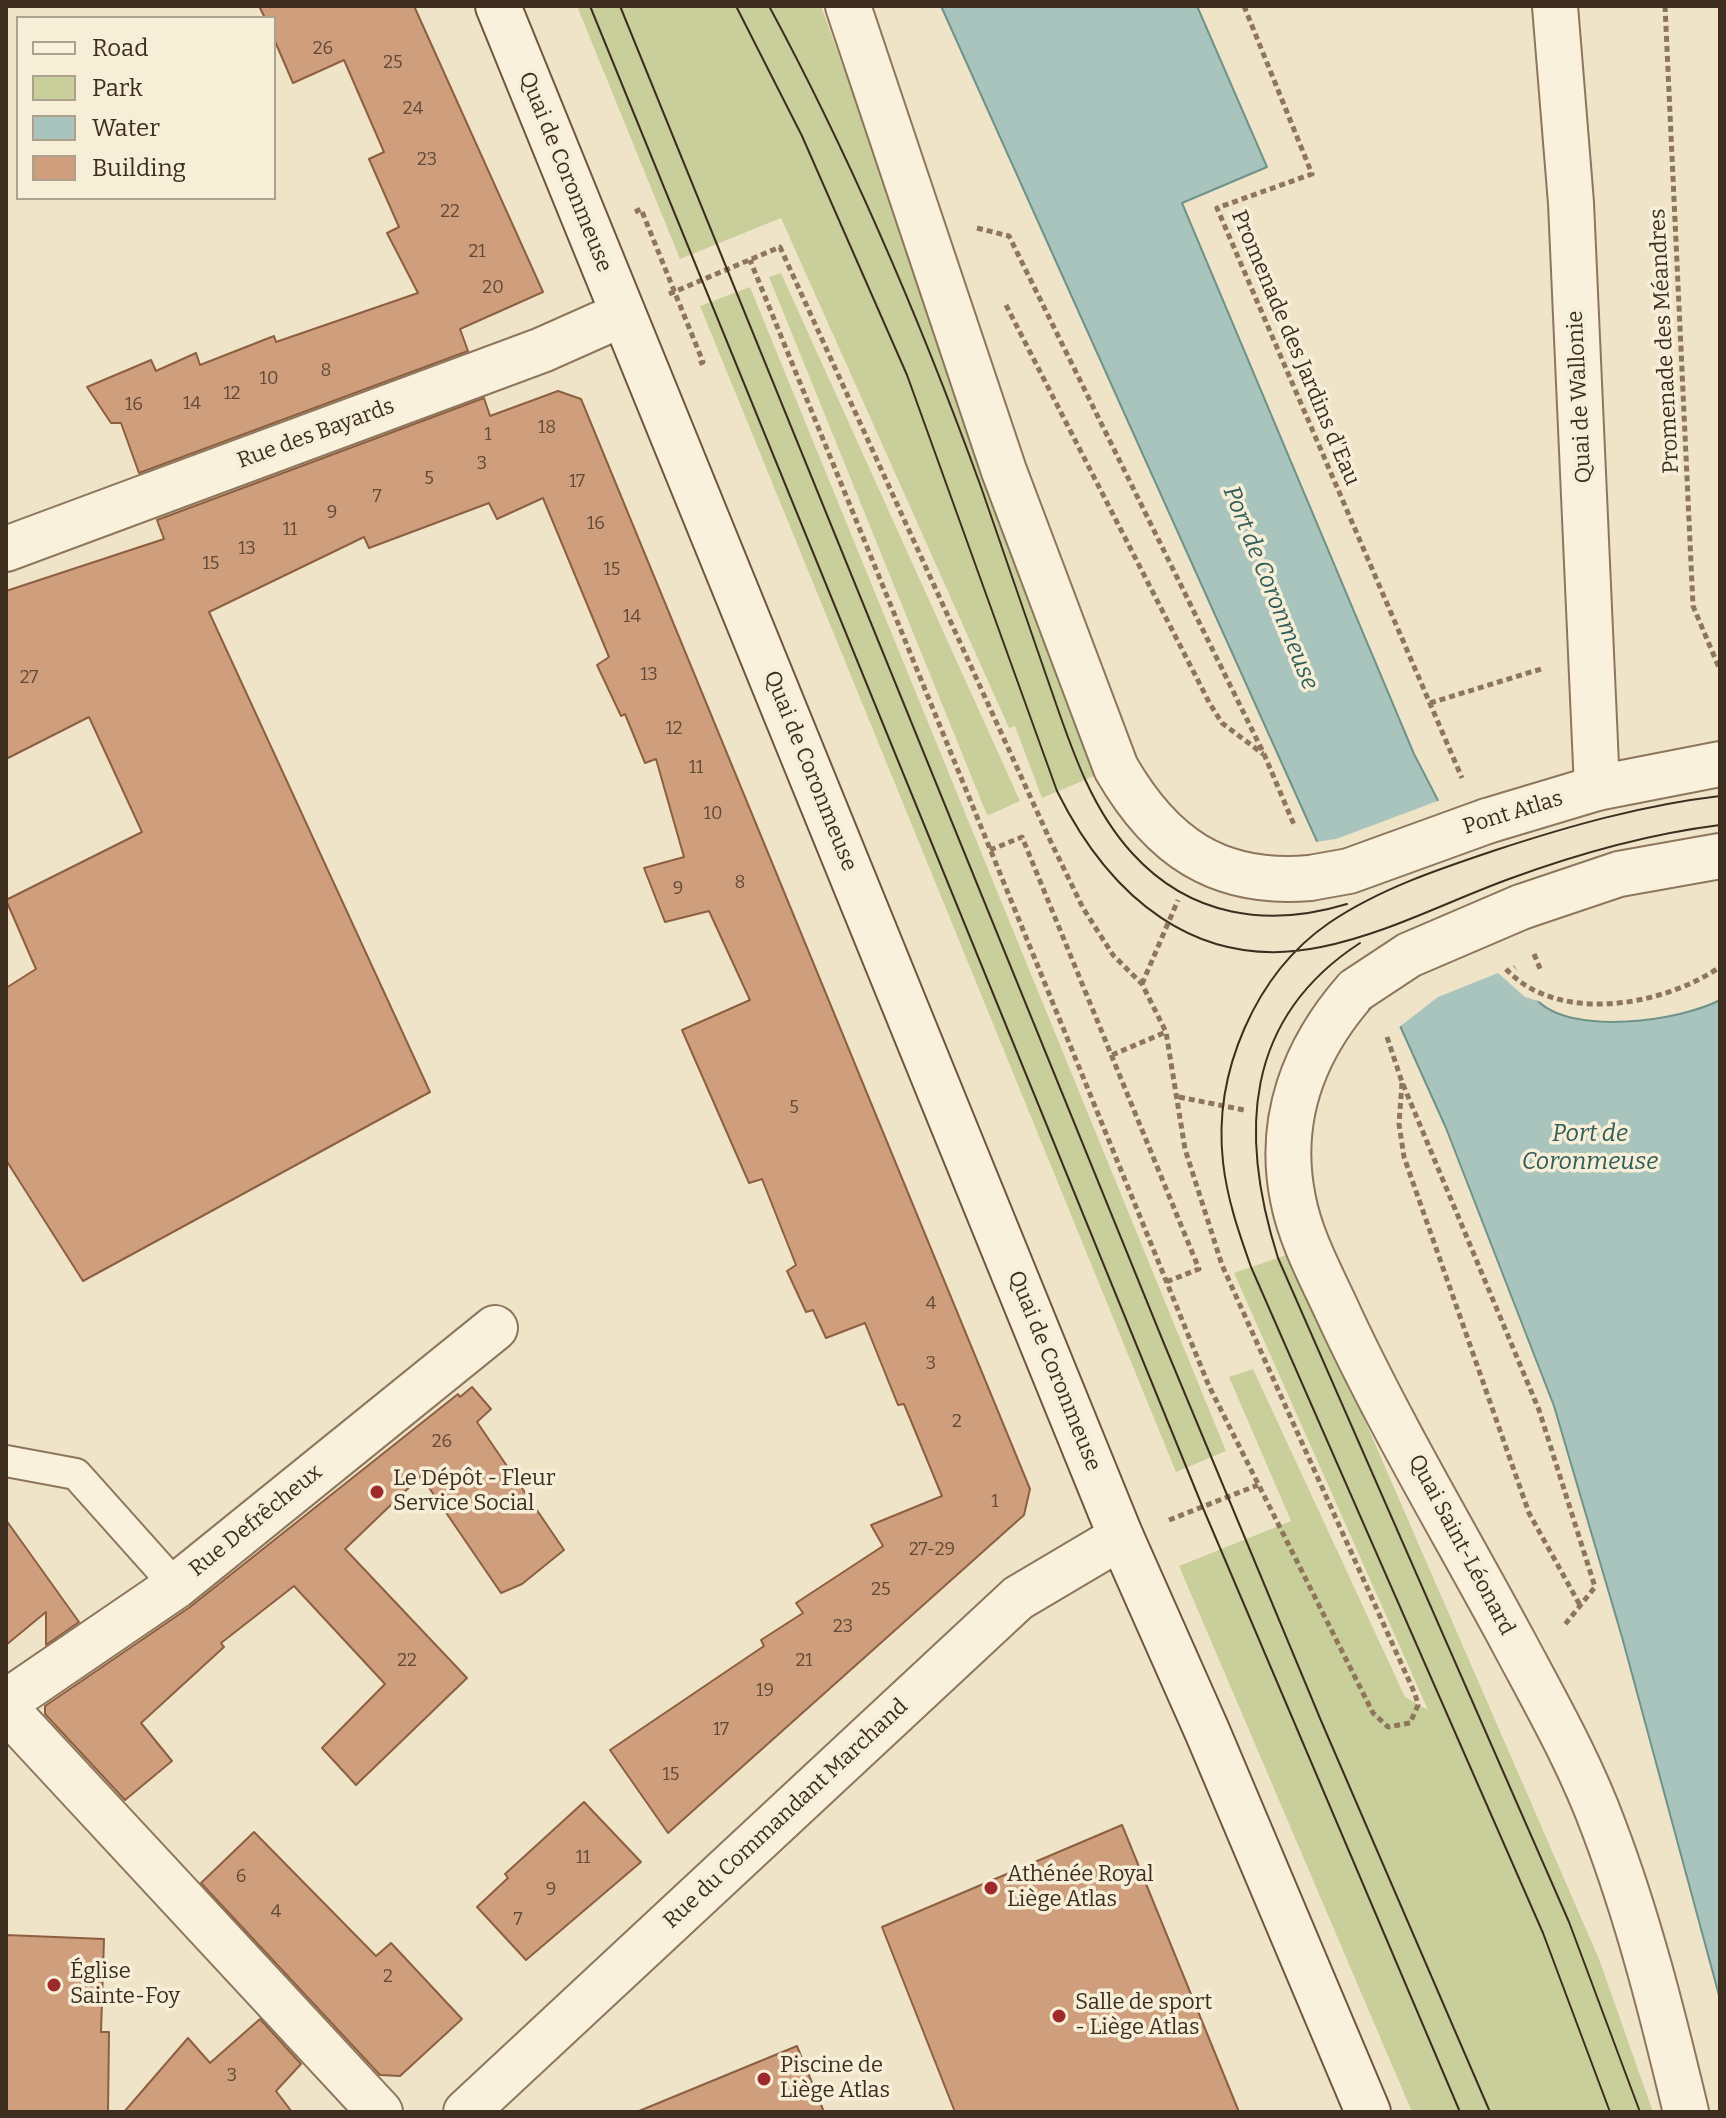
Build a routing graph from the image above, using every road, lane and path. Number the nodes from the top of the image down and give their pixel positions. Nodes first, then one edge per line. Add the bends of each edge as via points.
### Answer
1 (498, 6) edge
2 (848, 6) edge
3 (1244, 6) edge
4 (1555, 6) edge
5 (1665, 6) edge
6 (964, 225) dead end
7 (750, 260) junction
8 (675, 292) dead end
9 (1000, 295) dead end
10 (623, 314) junction
11 (6, 549) edge
12 (1548, 667) dead end
13 (1720, 670) edge
14 (1430, 703) junction
15 (1264, 754) junction
16 (1455, 761) dead end
17 (1720, 764) edge
18 (1597, 788) junction
19 (1296, 830) dead end
20 (990, 850) junction
21 (1720, 856) edge
22 (1498, 961) dead end
23 (1720, 967) edge
24 (1166, 1032) junction
25 (1387, 1037) dead end
26 (1112, 1055) junction
27 (1402, 1082) junction
28 (1166, 1282) junction
29 (495, 1328) dead end
30 (6, 1461) edge
31 (1258, 1485) junction
32 (1172, 1519) dead end
33 (1121, 1537) junction
34 (176, 1586) junction
35 (1581, 1607) junction
36 (1554, 1637) dead end
37 (6, 1702) edge
38 (6, 1709) edge
39 (380, 2112) edge
40 (466, 2112) edge
41 (1368, 2112) edge
42 (1686, 2112) edge

1 - 10 street, Quai de Coronmeuse
2 - 18 street, Pont Atlas, bridge via 999,456 1116,768 1157,827 1196,857 1230,871 1310,878 1349,871
3 - 14 path, Promenade des Jardins d'Eau via 1312,174 1217,208
4 - 18 street, Quai de Wallonie via 1571,203
5 - 13 path, Promenade des Méandres via 1693,606
6 - 15 path via 1009,236
7 - 8 path
7 - 20 path
7 - 24 path via 780,247 1050,840 1091,920 1113,955 1142,984
9 - 15 path via 1210,704 1222,723
10 - 11 street, Rue des Bayards via 542,350
10 - 33 street, Quai de Coronmeuse
12 - 14 path
14 - 16 path, Promenade des Jardins d'Eau
15 - 19 path
17 - 18 street, Pont Atlas
20 - 26 path via 1022,837
20 - 28 path
21 - 42 street, Quai Saint-Léonard, bridge via 1619,874 1521,907 1409,955 1356,990 1333,1016 1297,1085 1290,1120 1296,1211 1313,1259 1357,1353 1568,1745 1603,1825 1646,1958
22 - 23 path via 1529,990 1606,1003 1671,992
24 - 26 path
24 - 31 path via 1185,1149 1222,1265 1415,1694 1418,1705 1410,1723 1388,1727 1373,1713
25 - 27 path
26 - 28 path via 1199,1269
27 - 35 path via 1399,1124 1404,1157 1529,1513
27 - 35 path via 1539,1410 1595,1587
28 - 31 path
29 - 34 street, Rue Defrêcheux
30 - 34 lane via 76,1474
31 - 32 path
33 - 40 street, Rue du Commandant Marchand via 1018,1598
33 - 41 street
34 - 37 street, Rue Defrêcheux
35 - 36 path
38 - 39 street

